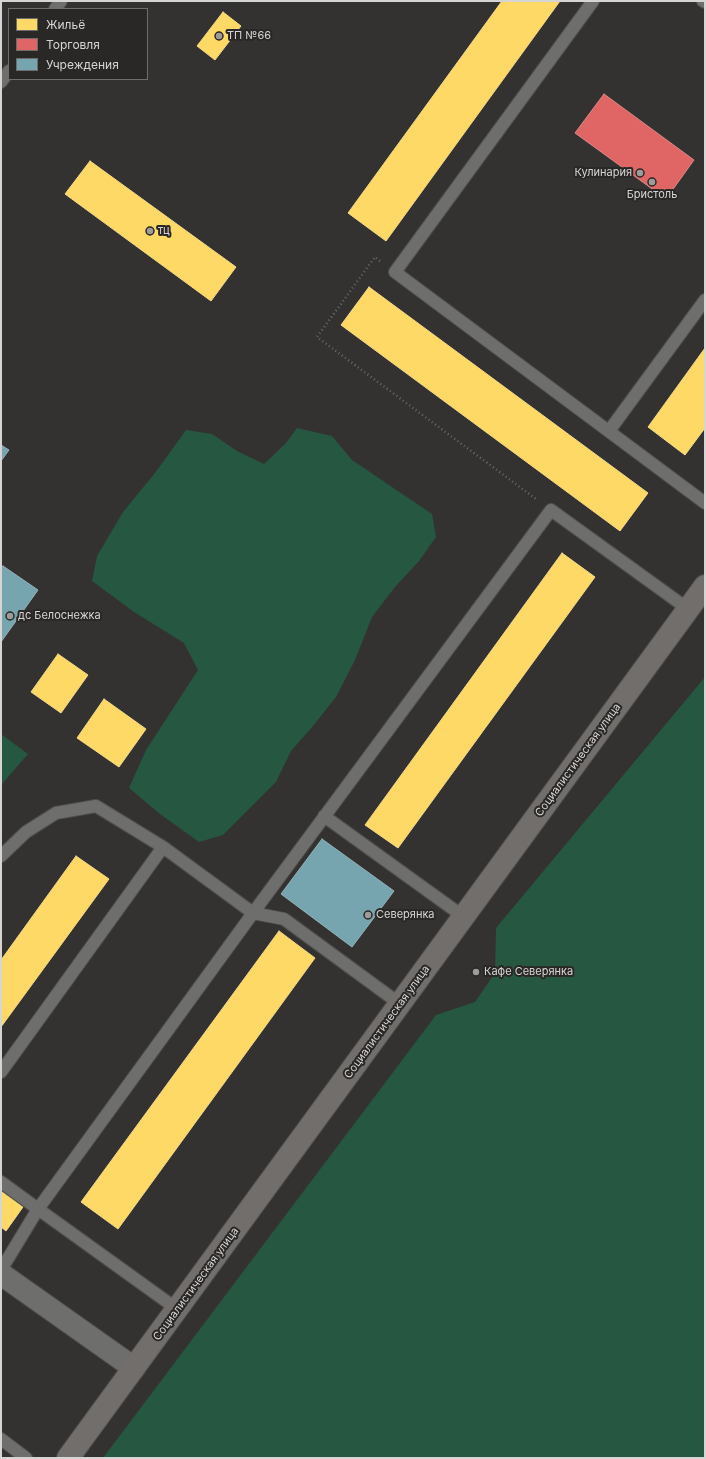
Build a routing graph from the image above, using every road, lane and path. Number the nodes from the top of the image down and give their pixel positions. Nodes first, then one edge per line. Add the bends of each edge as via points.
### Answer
1 (593, 1) edge
2 (8, 72) edge
3 (1, 82) edge
4 (395, 272) junction
5 (705, 300) edge
6 (609, 431) junction
7 (705, 503) edge
8 (551, 510) junction
9 (705, 586) edge
10 (688, 609) junction
11 (324, 816) junction
12 (163, 847) junction
13 (1, 856) edge
14 (253, 913) junction
15 (464, 917) junction
16 (400, 1004) junction
17 (1, 1072) edge
18 (1, 1182) edge
19 (38, 1209) junction
20 (1, 1270) edge
21 (1, 1274) edge
22 (177, 1309) junction
23 (134, 1368) junction
24 (1, 1439) edge
25 (26, 1458) edge
26 (68, 1458) edge

1 - 4 lane
2 - 3 lane
4 - 6 lane
4 - 8 path via 375,258 317,337
5 - 6 lane
6 - 7 lane
8 - 10 lane
8 - 11 lane
9 - 10 main road, Социалистическая улица
10 - 15 main road, Социалистическая улица
11 - 14 lane
11 - 15 lane
12 - 13 lane via 96,806 56,812 26,832
12 - 14 lane
12 - 17 lane
14 - 16 lane via 284,919
14 - 19 lane
15 - 16 main road, Социалистическая улица
16 - 22 main road, Социалистическая улица
18 - 19 lane
19 - 20 lane
19 - 22 lane
21 - 23 street
22 - 23 main road, Социалистическая улица
23 - 26 main road, Социалистическая улица
24 - 25 lane

